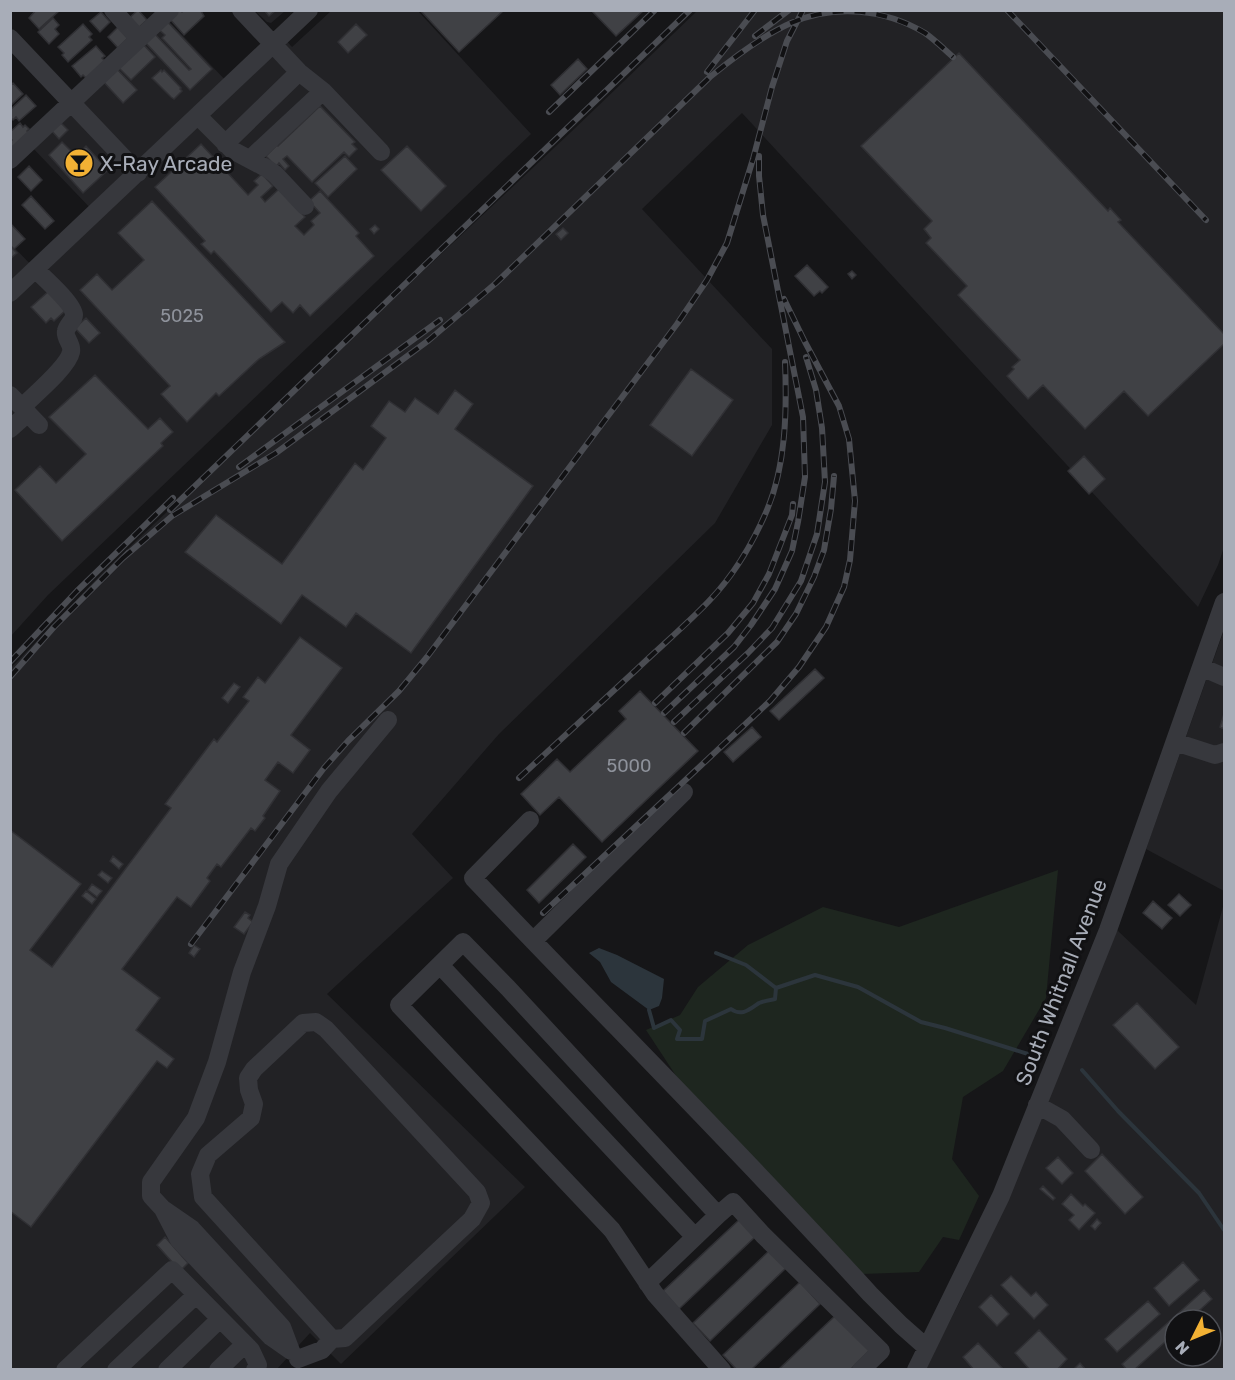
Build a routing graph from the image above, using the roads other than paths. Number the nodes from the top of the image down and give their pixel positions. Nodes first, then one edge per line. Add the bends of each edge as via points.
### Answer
1 (113, 10) edge
2 (170, 10) edge
3 (241, 10) edge
4 (309, 10) edge
5 (10, 38) edge
6 (139, 39) junction
7 (273, 45) junction
8 (299, 72) junction
9 (323, 91) junction
10 (71, 103) junction
11 (198, 116) junction
12 (225, 144) junction
13 (381, 152) dead end
14 (250, 159) junction
15 (10, 160) edge
16 (138, 173) junction
17 (305, 207) dead end
18 (35, 270) junction
19 (10, 293) edge
20 (25, 410) edge
21 (10, 429) edge
22 (1224, 602) edge
23 (1201, 667) junction
24 (1224, 677) edge
25 (388, 720) dead end
26 (1175, 742) junction
27 (1224, 752) edge
28 (684, 792) dead end
29 (531, 820) dead end
30 (533, 941) junction
31 (440, 965) junction
32 (1037, 1105) junction
33 (1091, 1150) dead end
34 (163, 1209) junction
35 (718, 1215) junction
36 (695, 1237) junction
37 (197, 1260) junction
38 (178, 1277) junction
39 (647, 1283) junction
40 (196, 1295) junction
41 (220, 1319) junction
42 (332, 1339) junction
43 (245, 1344) junction
44 (927, 1348) junction
45 (295, 1360) edge
46 (66, 1370) edge
47 (116, 1370) edge
48 (167, 1370) edge
49 (218, 1370) edge
50 (255, 1370) edge
51 (722, 1370) edge
52 (861, 1370) edge
53 (916, 1370) edge

1 - 6 street
2 - 6 street
3 - 7 street
4 - 7 street
5 - 10 street
6 - 10 street
7 - 8 street
7 - 11 street
8 - 9 street
8 - 12 street
9 - 13 street
9 - 14 street
10 - 15 street
10 - 16 street
11 - 12 street
11 - 16 street
12 - 14 street
14 - 17 street via 275,174
16 - 18 street
18 - 19 street
18 - 20 street via 72,308 74,315 66,335 72,349 69,360
20 - 21 street
22 - 23 street, South Whitnall Avenue
23 - 24 street
23 - 26 street, South Whitnall Avenue
25 - 34 street via 328,791 279,864 196,1118 151,1182 151,1196
26 - 27 street via 1215,755
26 - 32 street, South Whitnall Avenue via 1108,930
28 - 30 street
29 - 30 street via 474,878
30 - 44 street via 870,1294
31 - 35 street via 463,942
31 - 36 street
31 - 39 street via 399,1005 612,1230
32 - 33 street via 1062,1119
32 - 44 street, South Whitnall Avenue via 1001,1196
34 - 37 street via 179,1240
34 - 45 street via 192,1229 282,1327
35 - 36 street
35 - 52 street via 733,1202 880,1351
36 - 39 street
37 - 38 street
37 - 45 street
38 - 40 street
38 - 46 street via 172,1270
39 - 51 street
40 - 41 street
40 - 47 street
41 - 43 street
41 - 48 street
42 - 42 street via 203,1197 200,1174 208,1155 251,1118 254,1104 248,1078 254,1069 303,1023 316,1022 477,1192 481,1203 472,1219 345,1338
42 - 45 street via 322,1350
43 - 49 street
43 - 50 street via 258,1365
44 - 53 street, South Whitnall Avenue

